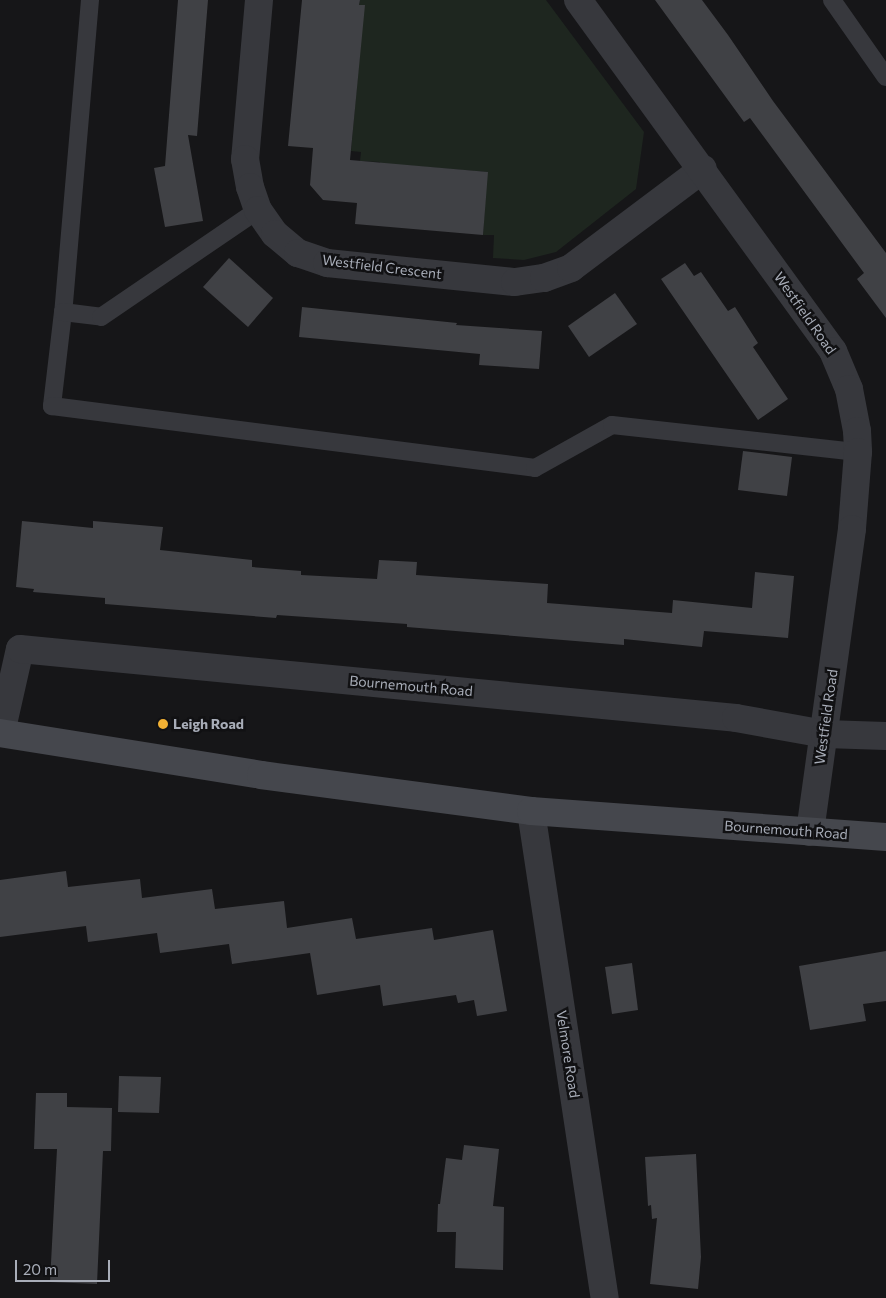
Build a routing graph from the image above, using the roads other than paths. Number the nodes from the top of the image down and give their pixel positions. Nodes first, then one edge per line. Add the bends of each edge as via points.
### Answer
1 (90, 0) edge
2 (259, 0) edge
3 (578, 0) edge
4 (832, 0) edge
5 (883, 67) edge
6 (703, 169) junction
7 (258, 210) junction
8 (63, 312) junction
9 (858, 452) junction
10 (1, 733) edge
11 (824, 734) junction
12 (886, 736) edge
13 (531, 811) junction
14 (810, 832) junction
15 (886, 837) edge
16 (605, 1298) edge

1 - 8 lane
2 - 7 street, Westfield Crescent via 245,159
3 - 6 street, Westfield Road
4 - 5 lane
6 - 7 street, Westfield Crescent via 571,268 544,278 515,282 327,263 298,253 276,234
6 - 9 street, Westfield Road via 833,350 849,389
7 - 8 lane via 101,316
8 - 9 lane via 52,406 535,468 612,425
9 - 11 street, Westfield Road via 852,528
10 - 11 street, Bournemouth Road via 20,649 736,718
10 - 13 street, Bournemouth Road via 261,775
11 - 12 street, Bournemouth Road
11 - 14 street, Westfield Road
13 - 14 street, Bournemouth Road
13 - 16 street, Velmore Road
14 - 15 street, Bournemouth Road

